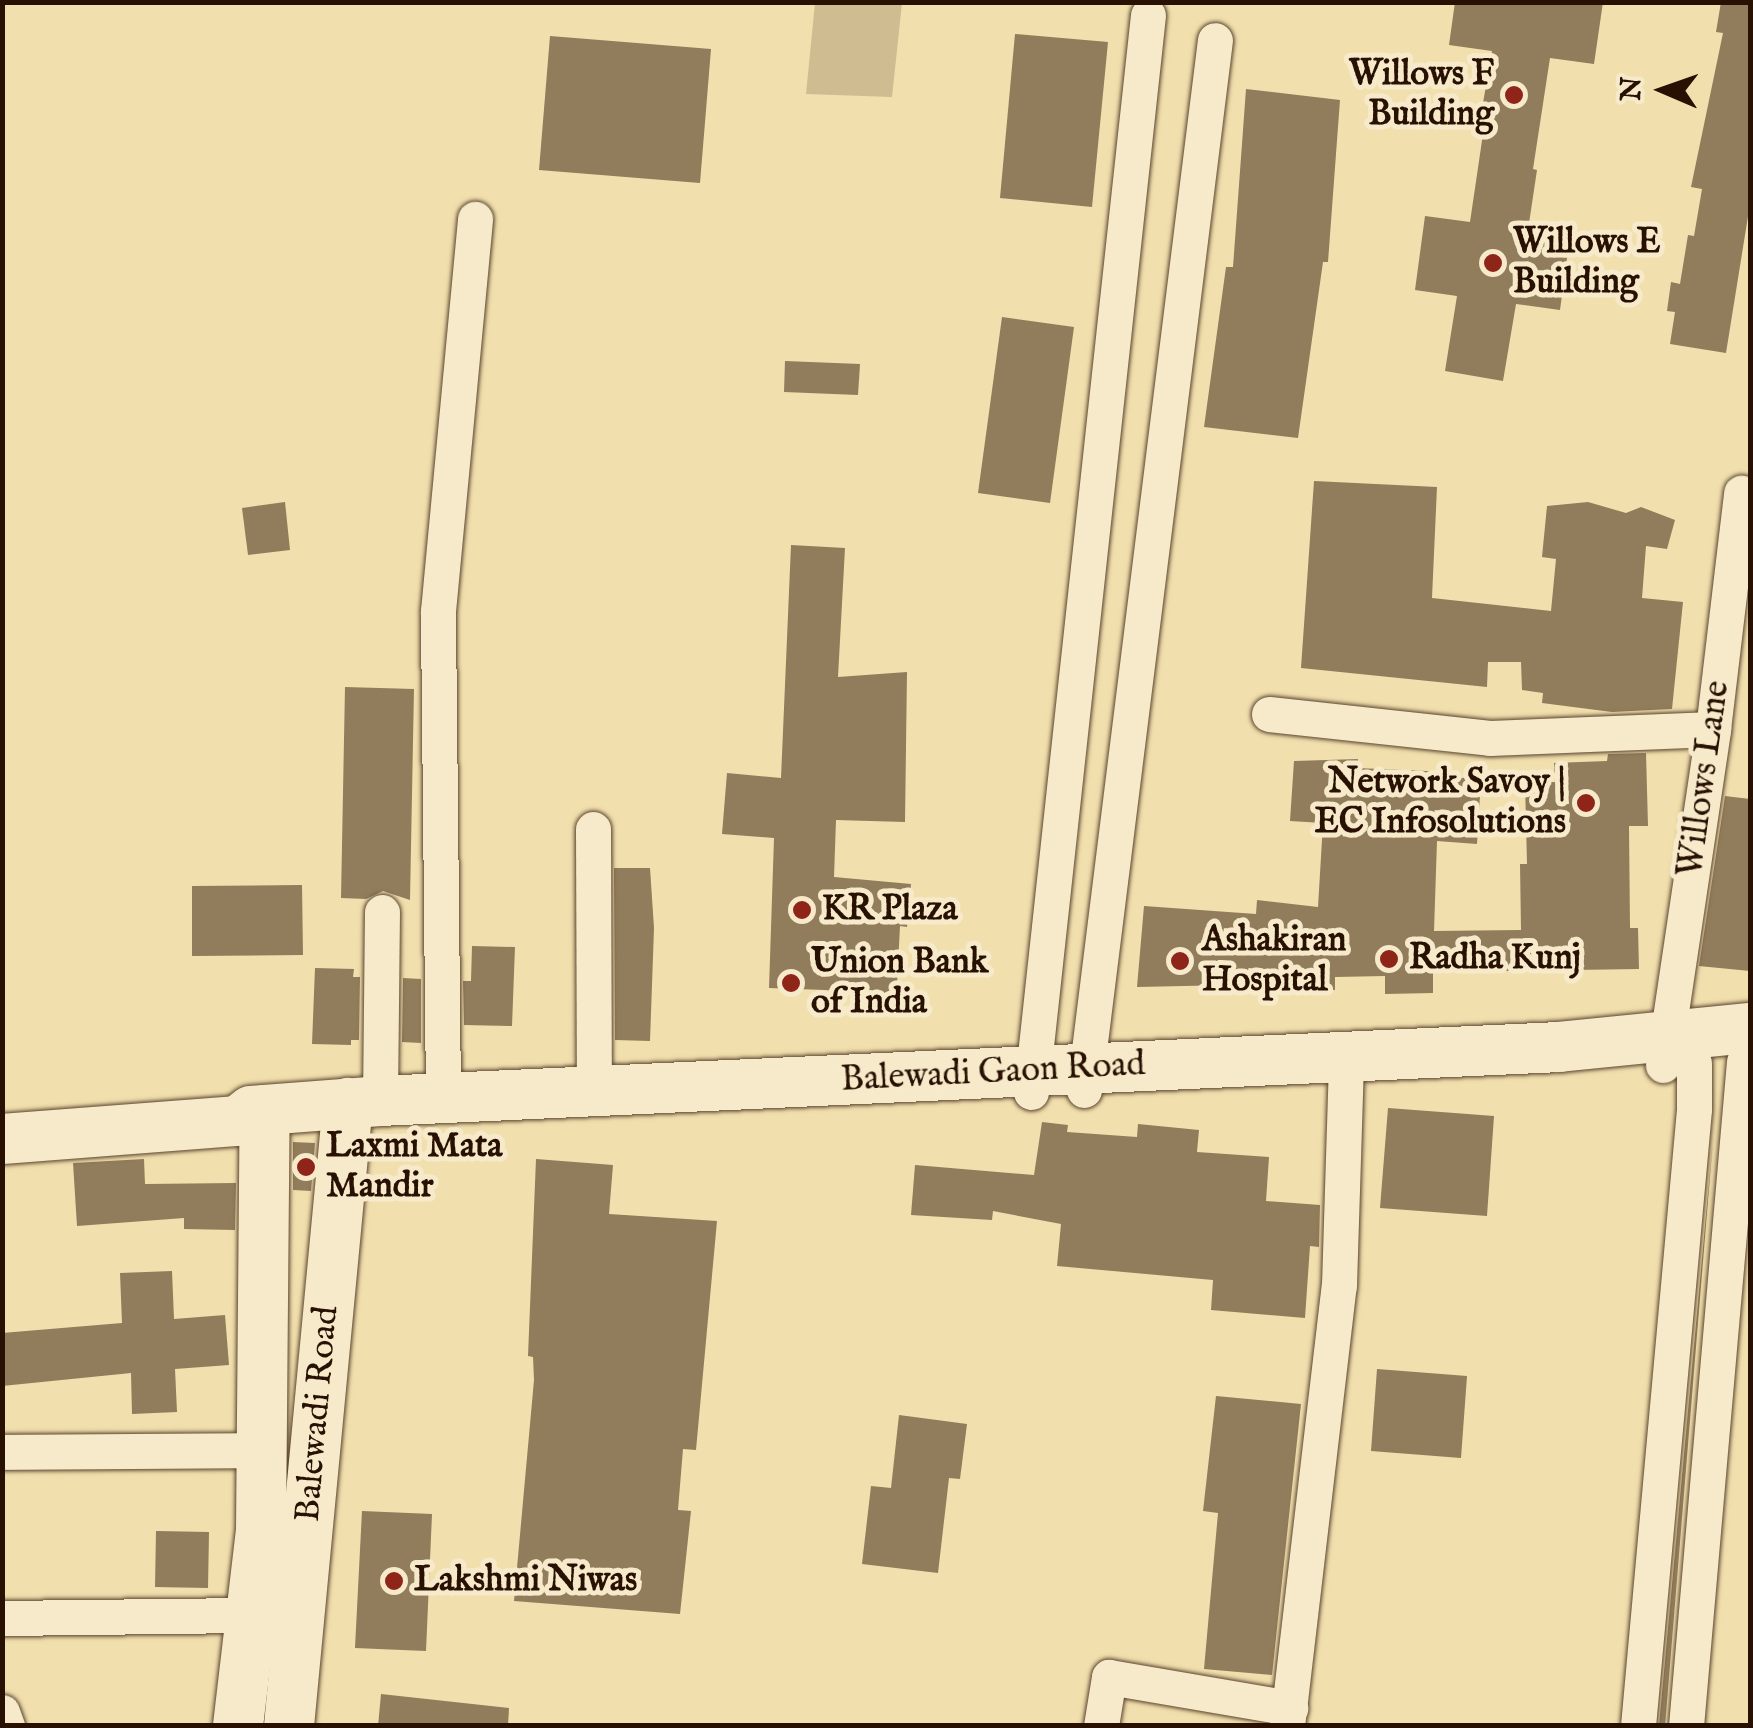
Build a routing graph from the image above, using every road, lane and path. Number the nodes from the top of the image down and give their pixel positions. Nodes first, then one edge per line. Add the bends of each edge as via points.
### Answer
1 (1148, 15) dead end
2 (1215, 40) dead end
3 (474, 219) dead end
4 (1741, 493) dead end
5 (1269, 714) dead end
6 (1713, 730) junction
7 (592, 829) dead end
8 (382, 912) dead end
9 (1748, 1051) edge
10 (1675, 1055) junction
11 (1347, 1067) junction
12 (1059, 1081) junction
13 (594, 1091) junction
14 (443, 1097) junction
15 (358, 1108) junction
16 (257, 1120) junction
17 (1692, 1126) junction
18 (1741, 1129) junction
19 (2, 1139) edge
20 (262, 1273) junction
21 (331, 1276) junction
22 (261, 1450) junction
23 (2, 1452) edge
24 (252, 1615) junction
25 (2, 1618) edge
26 (2, 1712) edge
27 (1289, 1717) edge
28 (6, 1726) edge
29 (238, 1726) edge
30 (288, 1726) edge
31 (1101, 1726) edge
32 (1638, 1726) edge
33 (1686, 1726) edge

1 - 12 street
2 - 12 street
3 - 14 street via 438,628
4 - 6 street, Willows Lane
5 - 6 street via 1490,738
6 - 10 street, Willows Lane
7 - 13 street
8 - 15 street
9 - 10 main road, Balewadi Gaon Road
9 - 18 street
10 - 11 main road, Balewadi Gaon Road
10 - 17 street, Willows Lane
11 - 12 main road, Balewadi Gaon Road
11 - 27 street via 1339,1285
12 - 13 main road, Balewadi Gaon Road
12 - 15 main road, Balewadi Gaon Road via 724,1099
13 - 14 main road, Balewadi Gaon Road
14 - 15 main road, Balewadi Gaon Road
15 - 16 main road, Balewadi Gaon Road
15 - 21 main road, Balewadi Road
16 - 19 main road, Balewadi Gaon Road
16 - 20 main road, Balewadi Road
17 - 18 street
17 - 32 street, Willows Lane
18 - 33 street
20 - 21 main road
20 - 22 main road, Balewadi Road
21 - 30 main road, Balewadi Road
22 - 23 street
22 - 24 main road, Balewadi Road
24 - 25 street
24 - 29 main road, Balewadi Road
26 - 28 street
27 - 31 street via 1108,1677

